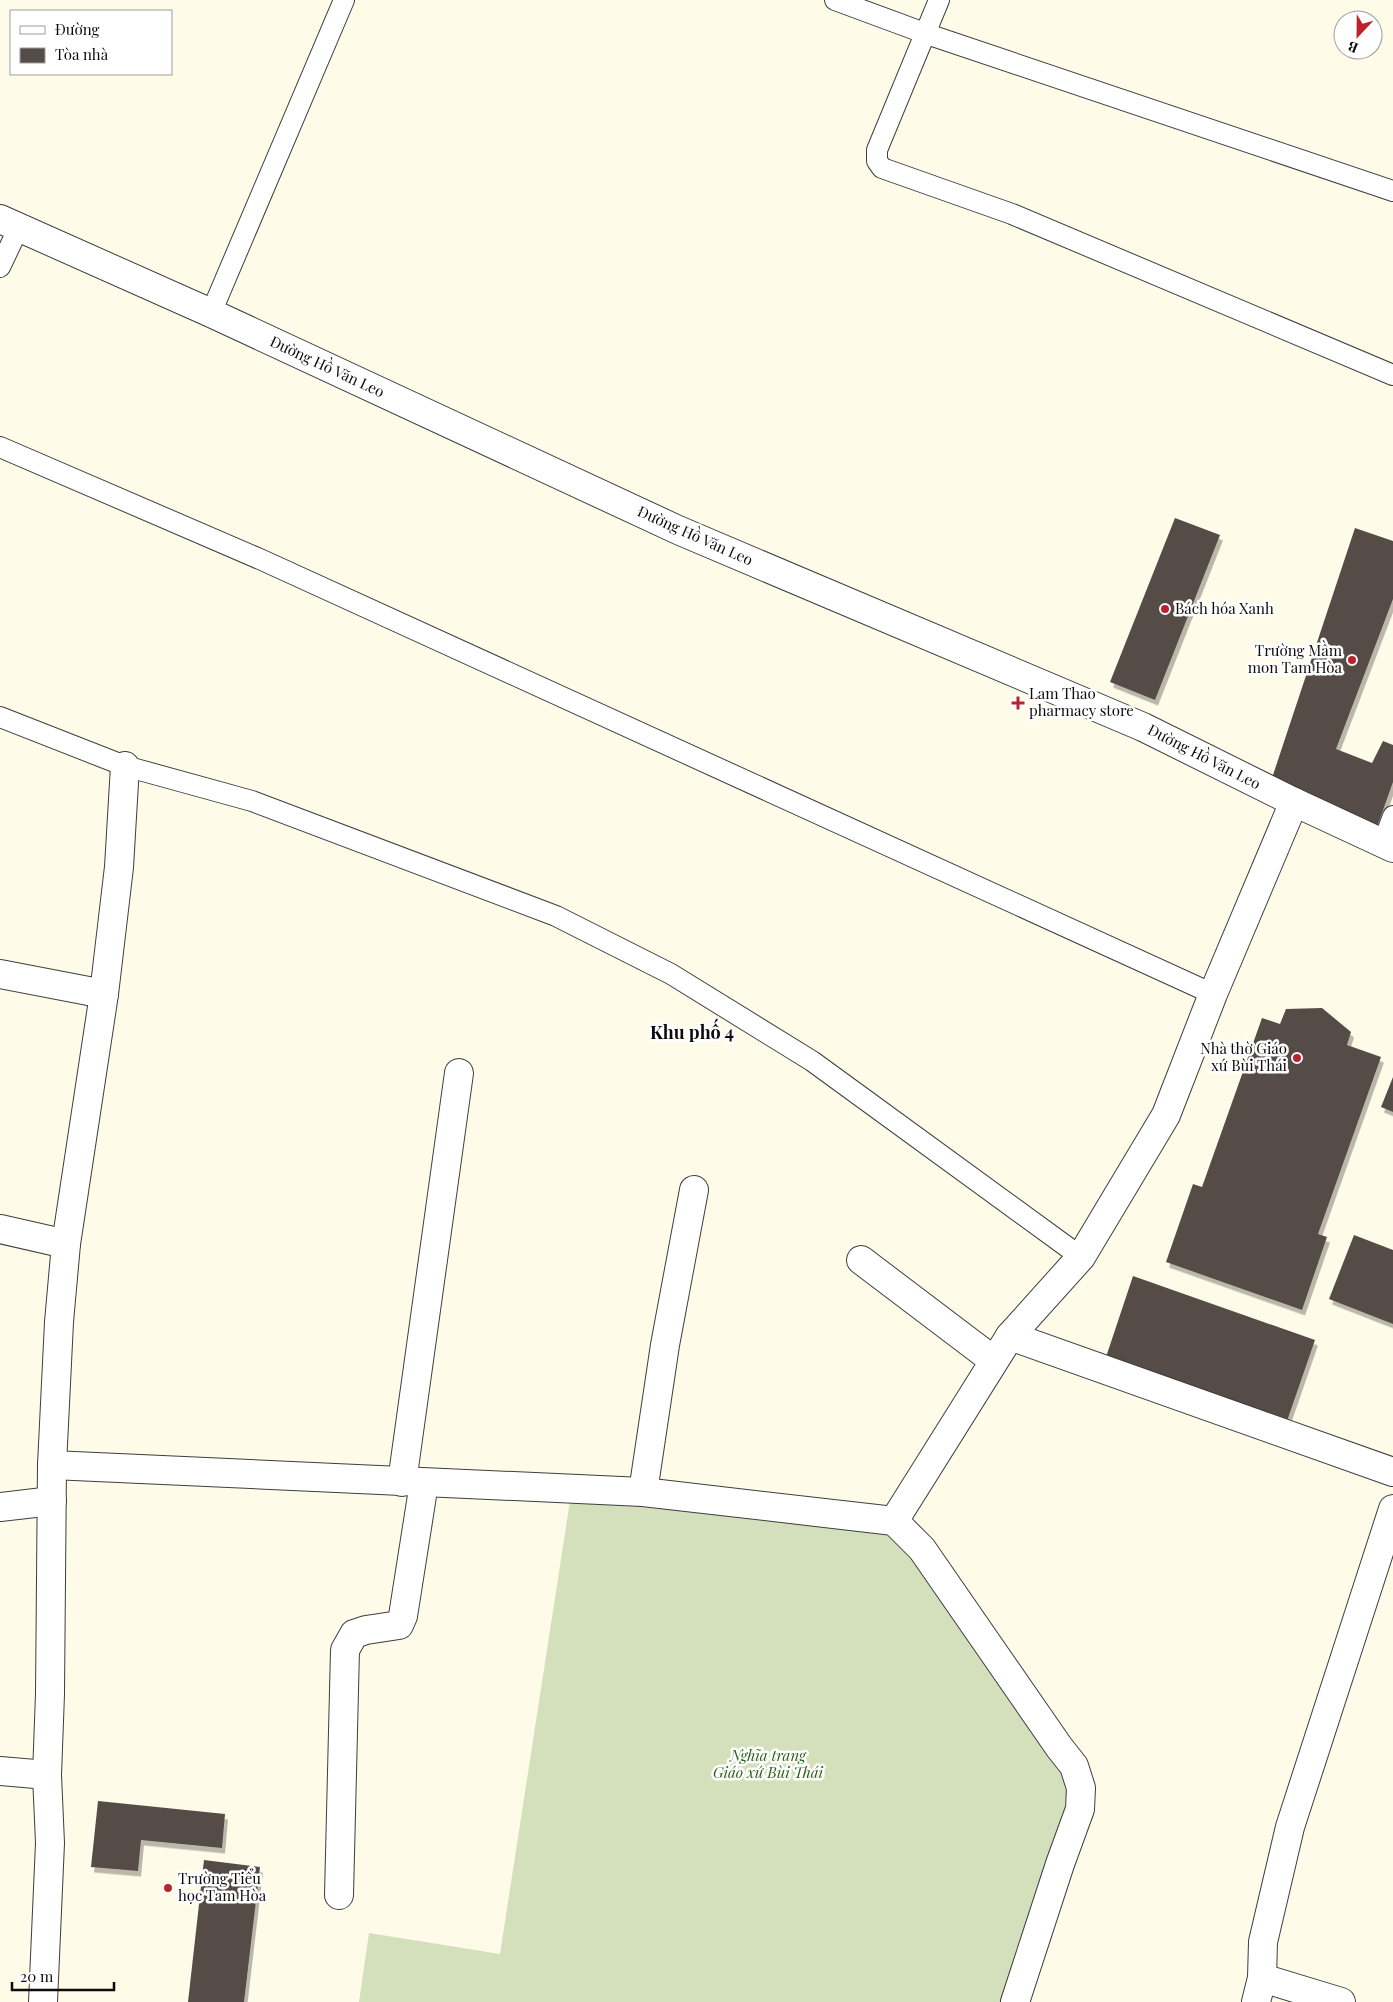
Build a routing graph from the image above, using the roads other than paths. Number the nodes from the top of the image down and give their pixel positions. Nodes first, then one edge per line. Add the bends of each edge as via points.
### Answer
1 (344, 0) edge
2 (836, 0) edge
3 (939, 0) edge
4 (924, 33) junction
5 (1393, 191) edge
6 (9, 223) edge
7 (0, 267) edge
8 (211, 313) junction
9 (1393, 375) edge
10 (0, 448) edge
11 (0, 717) edge
12 (124, 766) junction
13 (1294, 802) junction
14 (1393, 816) edge
15 (1388, 845) edge
16 (0, 974) edge
17 (104, 994) junction
18 (1213, 994) junction
19 (458, 1073) dead end
20 (694, 1190) dead end
21 (0, 1229) edge
22 (66, 1244) junction
23 (1081, 1256) junction
24 (861, 1260) dead end
25 (1010, 1336) junction
26 (993, 1360) junction
27 (52, 1465) junction
28 (1393, 1472) edge
29 (413, 1483) junction
30 (644, 1492) junction
31 (52, 1501) junction
32 (0, 1507) edge
33 (1393, 1509) edge
34 (894, 1521) junction
35 (0, 1771) edge
36 (47, 1774) junction
37 (338, 1895) dead end
38 (1259, 1990) edge
39 (43, 2002) edge
40 (1015, 2002) edge
41 (1341, 2002) edge

1 - 8 lane
2 - 4 lane
3 - 4 lane
4 - 5 lane
4 - 9 lane via 878,150 877,162 882,168 1012,214
6 - 7 lane
6 - 8 street, Đường Hồ Văn Leo
8 - 13 street, Đường Hồ Văn Leo via 678,530 1143,727
10 - 18 lane via 262,560
11 - 12 lane
12 - 17 street via 119,867
12 - 23 lane via 252,801 556,916 671,974 812,1061
13 - 15 street, Đường Hồ Văn Leo
13 - 18 street
14 - 15 lane
16 - 17 street
17 - 22 street
18 - 23 street via 1166,1115
19 - 29 street
20 - 30 street via 665,1345
21 - 22 street
22 - 27 street
23 - 25 street
24 - 26 street
25 - 26 street
25 - 28 street
26 - 34 street
27 - 29 street
27 - 31 street
29 - 30 street
29 - 37 street via 404,1616 399,1625 354,1634 346,1650
30 - 34 street
31 - 32 street
31 - 36 street
33 - 38 street via 1290,1827 1263,1942
34 - 40 street via 922,1549 1074,1766 1081,1788 1080,1810
35 - 36 street
36 - 39 street via 49,1851
38 - 41 street

